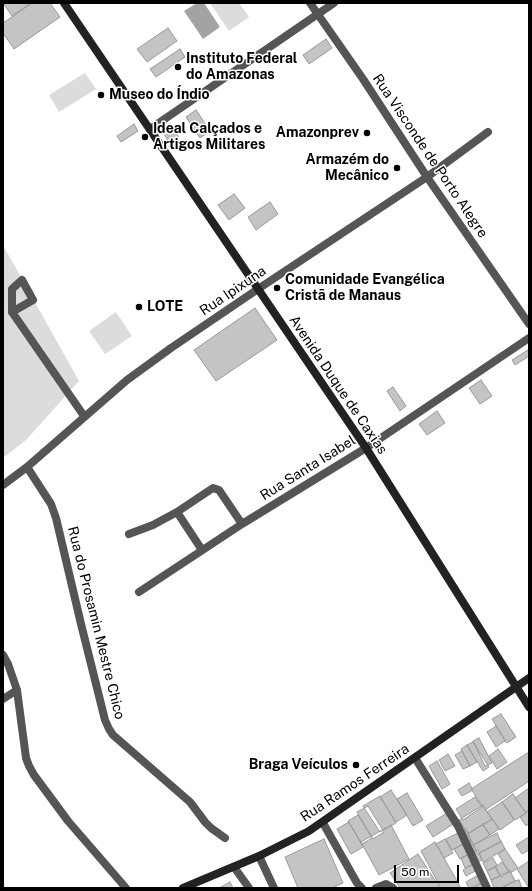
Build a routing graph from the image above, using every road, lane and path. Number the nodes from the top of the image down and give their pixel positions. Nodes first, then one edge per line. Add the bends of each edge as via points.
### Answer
1 (64, 3) edge
2 (310, 3) edge
3 (334, 3) edge
4 (318, 14) junction
5 (150, 129) junction
6 (488, 132) dead end
7 (427, 177) junction
8 (258, 289) junction
9 (12, 312) dead end
10 (529, 324) edge
11 (529, 338) edge
12 (84, 416) junction
13 (366, 448) junction
14 (27, 466) junction
15 (3, 485) edge
16 (177, 512) junction
17 (242, 524) junction
18 (129, 534) dead end
19 (202, 550) junction
20 (139, 592) dead end
21 (3, 655) edge
22 (529, 678) edge
23 (516, 686) junction
24 (17, 690) junction
25 (3, 699) edge
26 (529, 707) edge
27 (415, 758) junction
28 (323, 823) junction
29 (225, 838) dead end
30 (259, 856) junction
31 (234, 867) junction
32 (126, 888) edge
33 (183, 888) edge
34 (249, 888) edge
35 (274, 888) edge
36 (362, 888) edge
37 (376, 888) edge
38 (393, 888) edge
39 (487, 888) edge

1 - 5 street, Avenida Duque de Caxias
2 - 4 street, Rua Visconde de Porto Alegre
3 - 4 street
4 - 5 street
4 - 7 street, Rua Visconde de Porto Alegre
5 - 8 street, Avenida Duque de Caxias
6 - 7 street, Rua Ipixuna
7 - 8 street, Rua Ipixuna
7 - 10 street, Rua Visconde de Porto Alegre
8 - 12 street, Rua Ipixuna via 134,375
8 - 13 street, Avenida Duque de Caxias
9 - 12 street
11 - 13 street, Rua Santa Isabel
12 - 14 street, Rua Ipixuna
13 - 17 street, Rua Santa Isabel
13 - 23 street, Avenida Duque de Caxias
14 - 15 street, Rua Ipixuna
14 - 29 street, Rua do Prosamin Mestre Chico via 51,504 56,518 109,729 190,802 208,825
16 - 17 street via 216,488
16 - 18 street
16 - 19 street
17 - 19 street, Rua Santa Isabel
19 - 20 street, Rua Santa Isabel
21 - 24 street
22 - 23 street, Rua Ramos Ferreira
23 - 26 street, Avenida Duque de Caxias
23 - 27 street, Rua Ramos Ferreira
24 - 25 street
24 - 32 street via 29,766 68,821
27 - 28 street, Rua Ramos Ferreira
27 - 39 street via 458,826
28 - 30 street, Rua Ramos Ferreira
28 - 36 street via 357,884
30 - 31 street, Rua Ramos Ferreira
30 - 35 street
31 - 33 street, Rua Ramos Ferreira
31 - 34 street
37 - 38 street via 386,884

